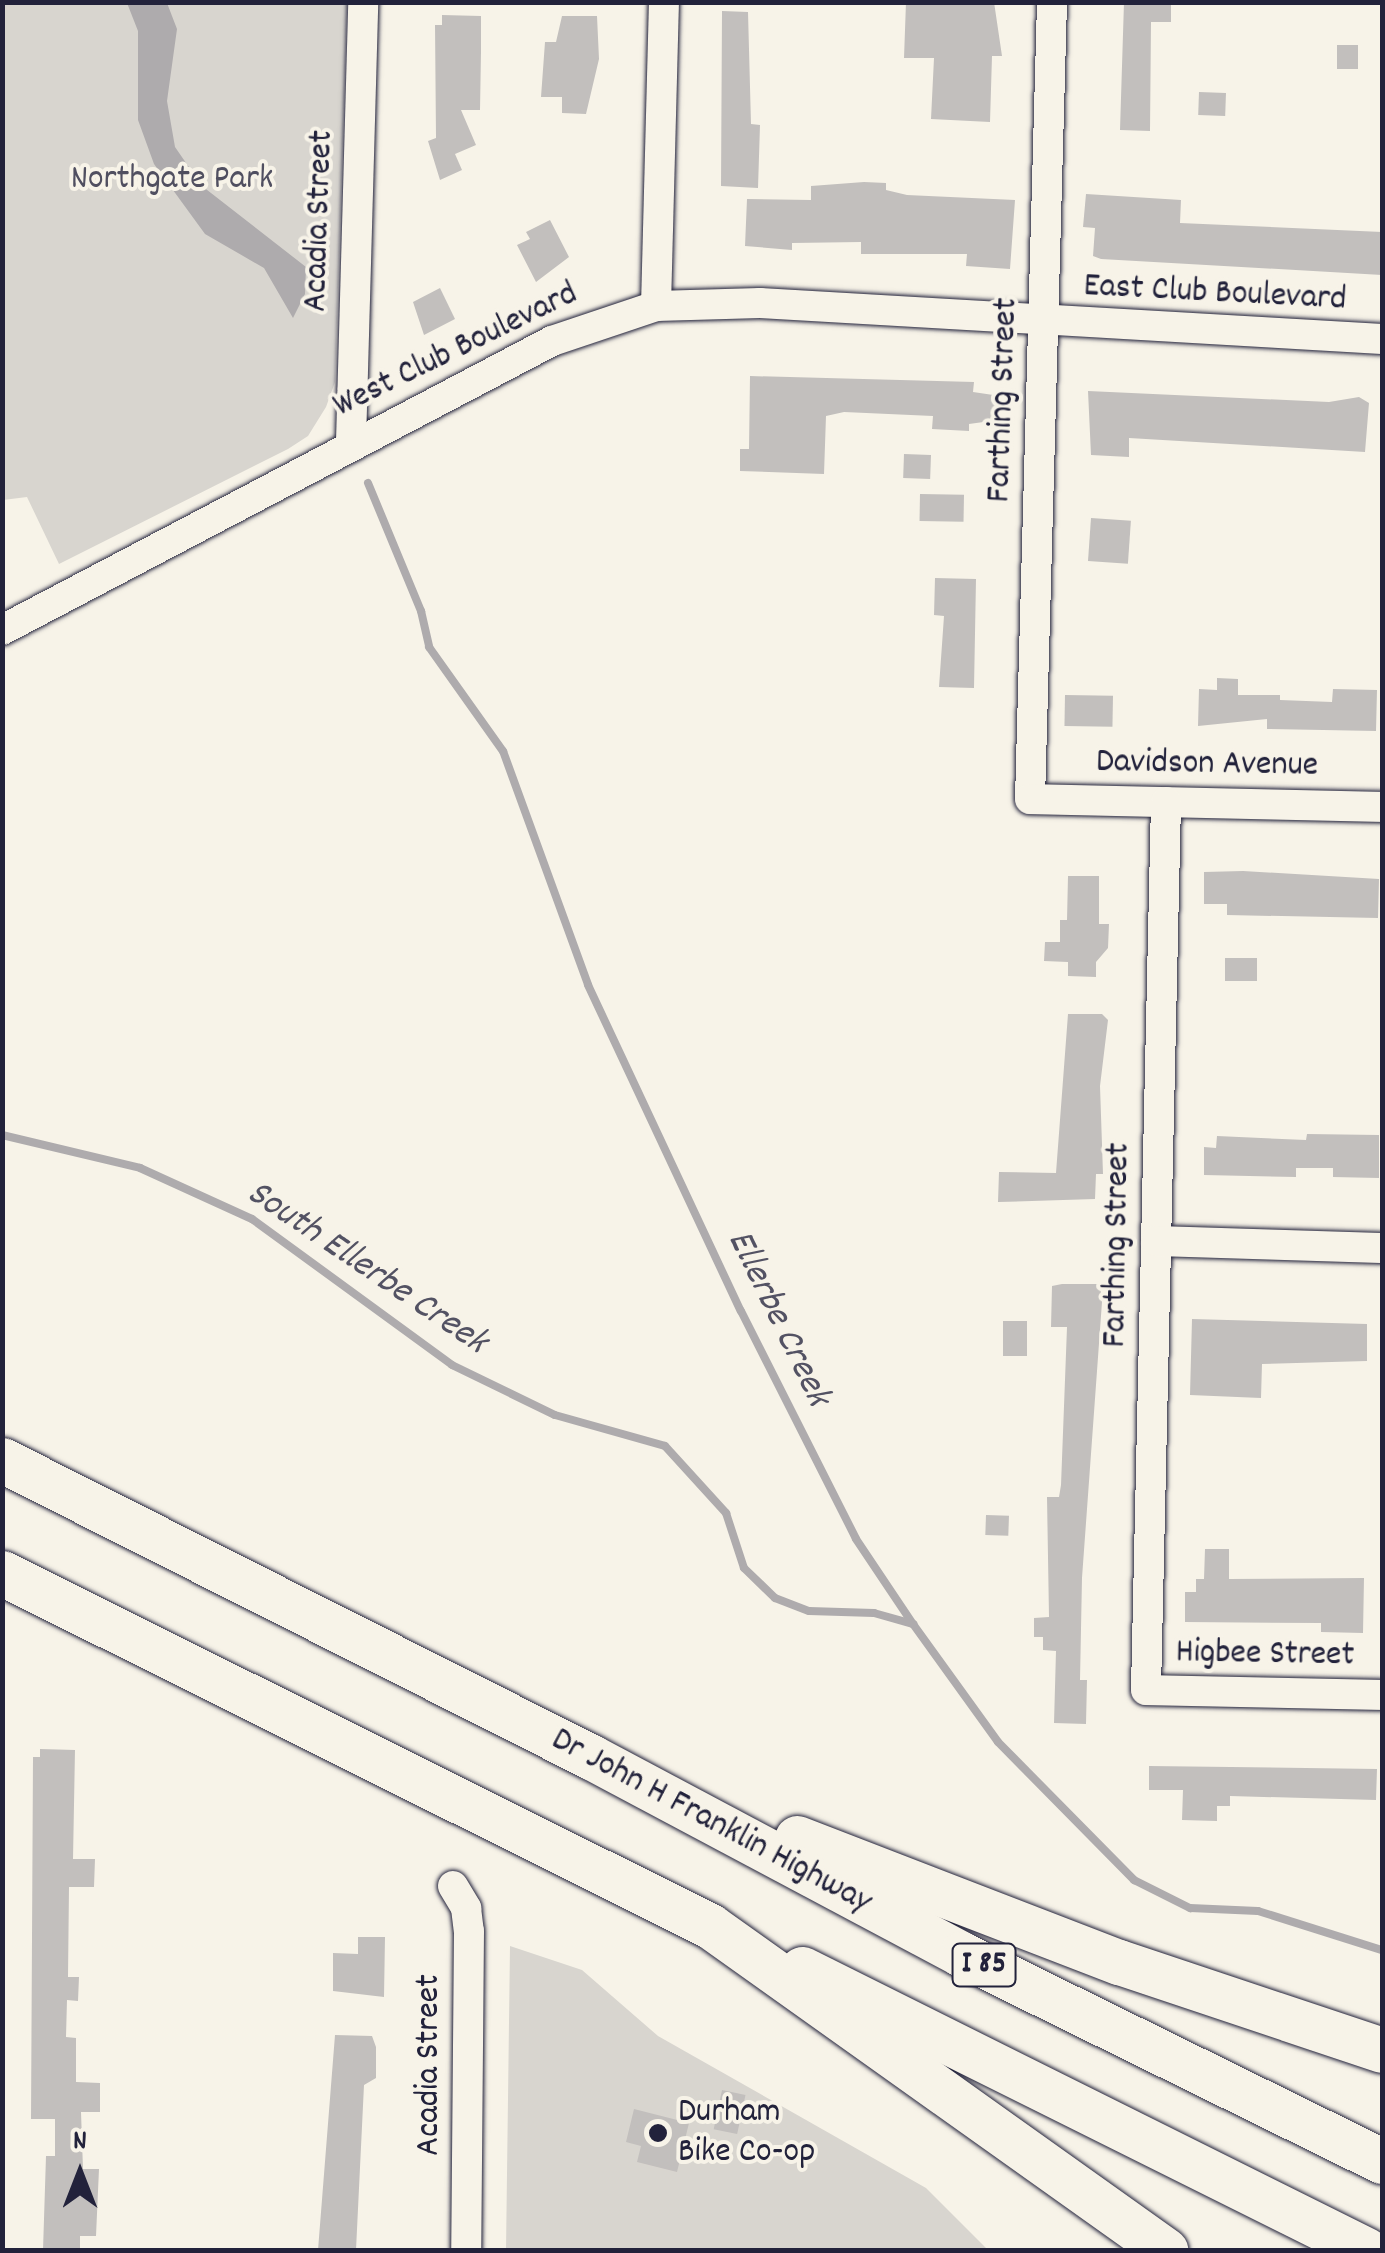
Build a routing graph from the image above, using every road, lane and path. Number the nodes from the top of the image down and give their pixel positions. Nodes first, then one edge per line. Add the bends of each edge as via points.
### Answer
1 (363, 2) edge
2 (664, 2) edge
3 (1052, 2) edge
4 (656, 306) junction
5 (1044, 323) junction
6 (1382, 339) edge
7 (351, 442) junction
8 (2, 630) edge
9 (1030, 799) joint
10 (1166, 802) junction
11 (1382, 807) edge
12 (1156, 1241) junction
13 (1382, 1248) edge
14 (22, 1470) edge
15 (2, 1572) edge
16 (1146, 1690) joint
17 (1382, 1695) edge
18 (592, 1757) junction
19 (452, 1886) dead end
20 (710, 1926) junction
21 (1382, 2050) edge
22 (1382, 2161) edge
23 (466, 2250) edge
24 (1165, 2250) edge
25 (1366, 2250) edge

1 - 7 street, Acadia Street
2 - 4 street
3 - 5 street, Farthing Street
4 - 5 street, West Club Boulevard via 760,303
4 - 7 street, West Club Boulevard via 552,341
5 - 6 street, East Club Boulevard
5 - 9 street, Farthing Street
7 - 8 street, West Club Boulevard
9 - 10 street, Davidson Avenue
10 - 11 street, Davidson Avenue
10 - 12 street, Farthing Street
12 - 13 street
12 - 16 street, Farthing Street
14 - 18 highway, Dr John H Franklin Highway / I 85
15 - 20 highway, I 85
16 - 17 street, Higbee Street
18 - 21 highway via 1120,1962
18 - 22 highway, Dr John H Franklin Highway / I 85 via 961,1954
19 - 23 street, Acadia Street via 466,1908 469,1931
20 - 24 highway
20 - 25 highway, I 85

